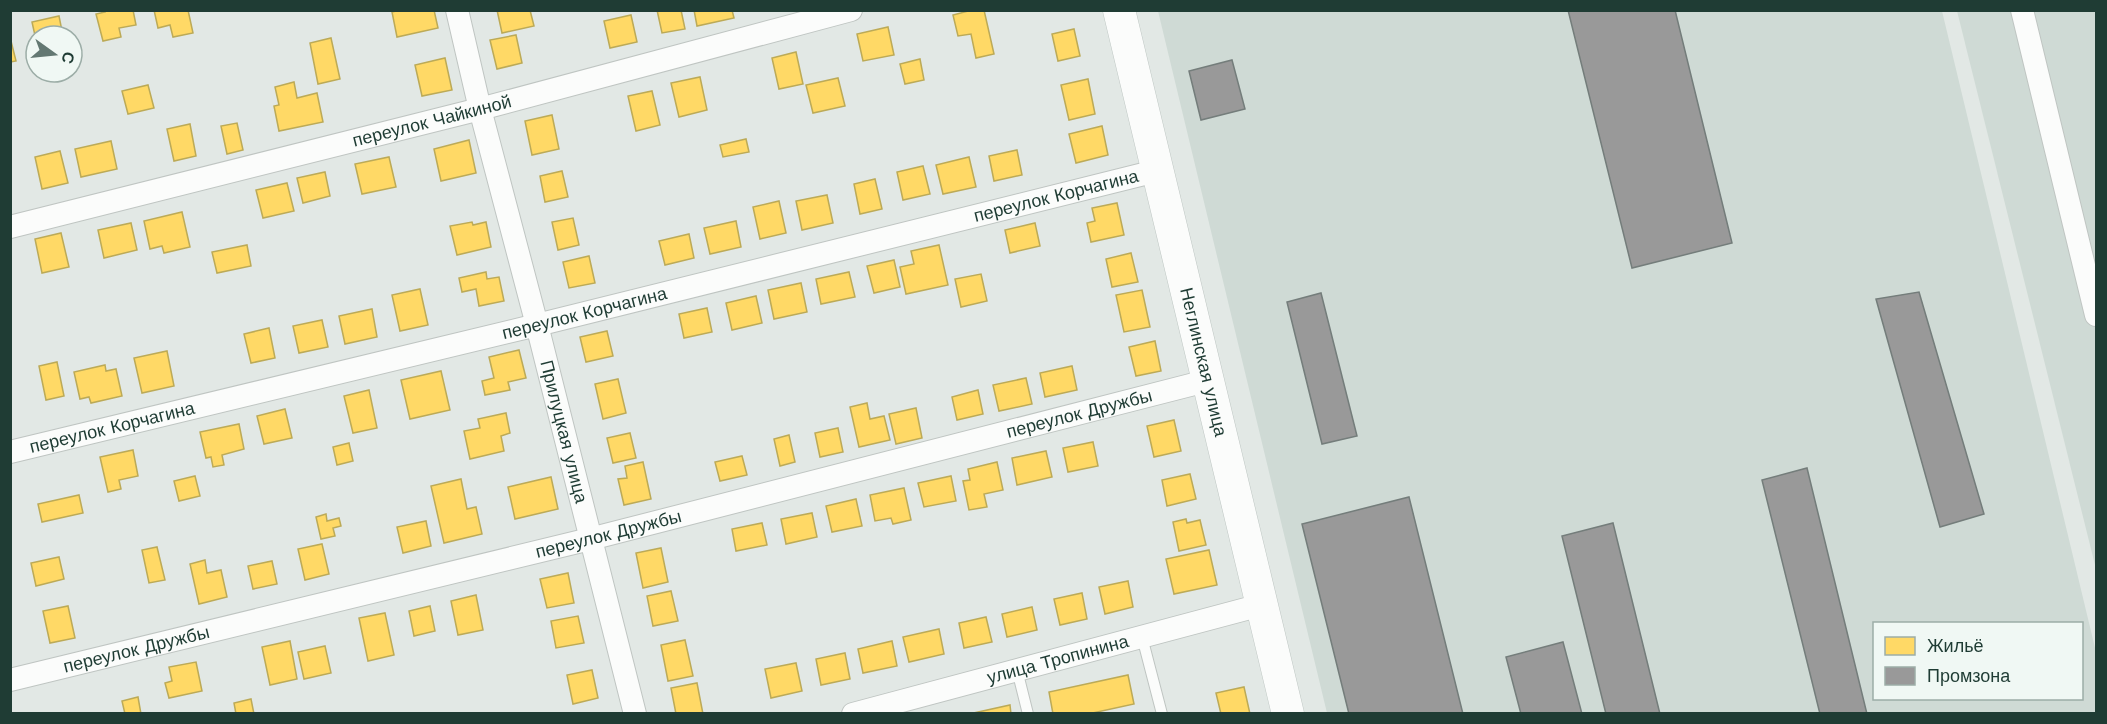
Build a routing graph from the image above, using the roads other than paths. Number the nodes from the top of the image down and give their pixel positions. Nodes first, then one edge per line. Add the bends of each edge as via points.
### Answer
1 (457, 10) edge
2 (851, 10) edge
3 (1119, 10) edge
4 (2022, 10) edge
5 (480, 109) junction
6 (1156, 171) junction
7 (10, 227) edge
8 (2097, 315) edge
9 (537, 325) junction
10 (1206, 381) junction
11 (10, 452) edge
12 (590, 539) junction
13 (1261, 605) junction
14 (1142, 637) junction
15 (1017, 670) junction
16 (10, 680) edge
17 (895, 708) edge
18 (634, 714) edge
19 (853, 714) edge
20 (1028, 714) edge
21 (1162, 714) edge
22 (1288, 714) edge

1 - 5 street, Прилуцкая улица
2 - 5 street, переулок Чайкиной
3 - 6 street, Неглинская улица
4 - 8 street
5 - 7 street, переулок Чайкиной
5 - 9 street, Прилуцкая улица
6 - 9 street, переулок Корчагина
6 - 10 street, Неглинская улица
9 - 11 street, переулок Корчагина
9 - 12 street, Прилуцкая улица
10 - 12 street, переулок Дружбы
10 - 13 street, Неглинская улица
12 - 16 street, переулок Дружбы
12 - 18 street, Прилуцкая улица
13 - 14 street, улица Тропинина
13 - 22 street, Неглинская улица
14 - 15 street, улица Тропинина
14 - 21 lane
15 - 17 street, улица Тропинина
15 - 20 lane
17 - 19 street, улица Тропинина

